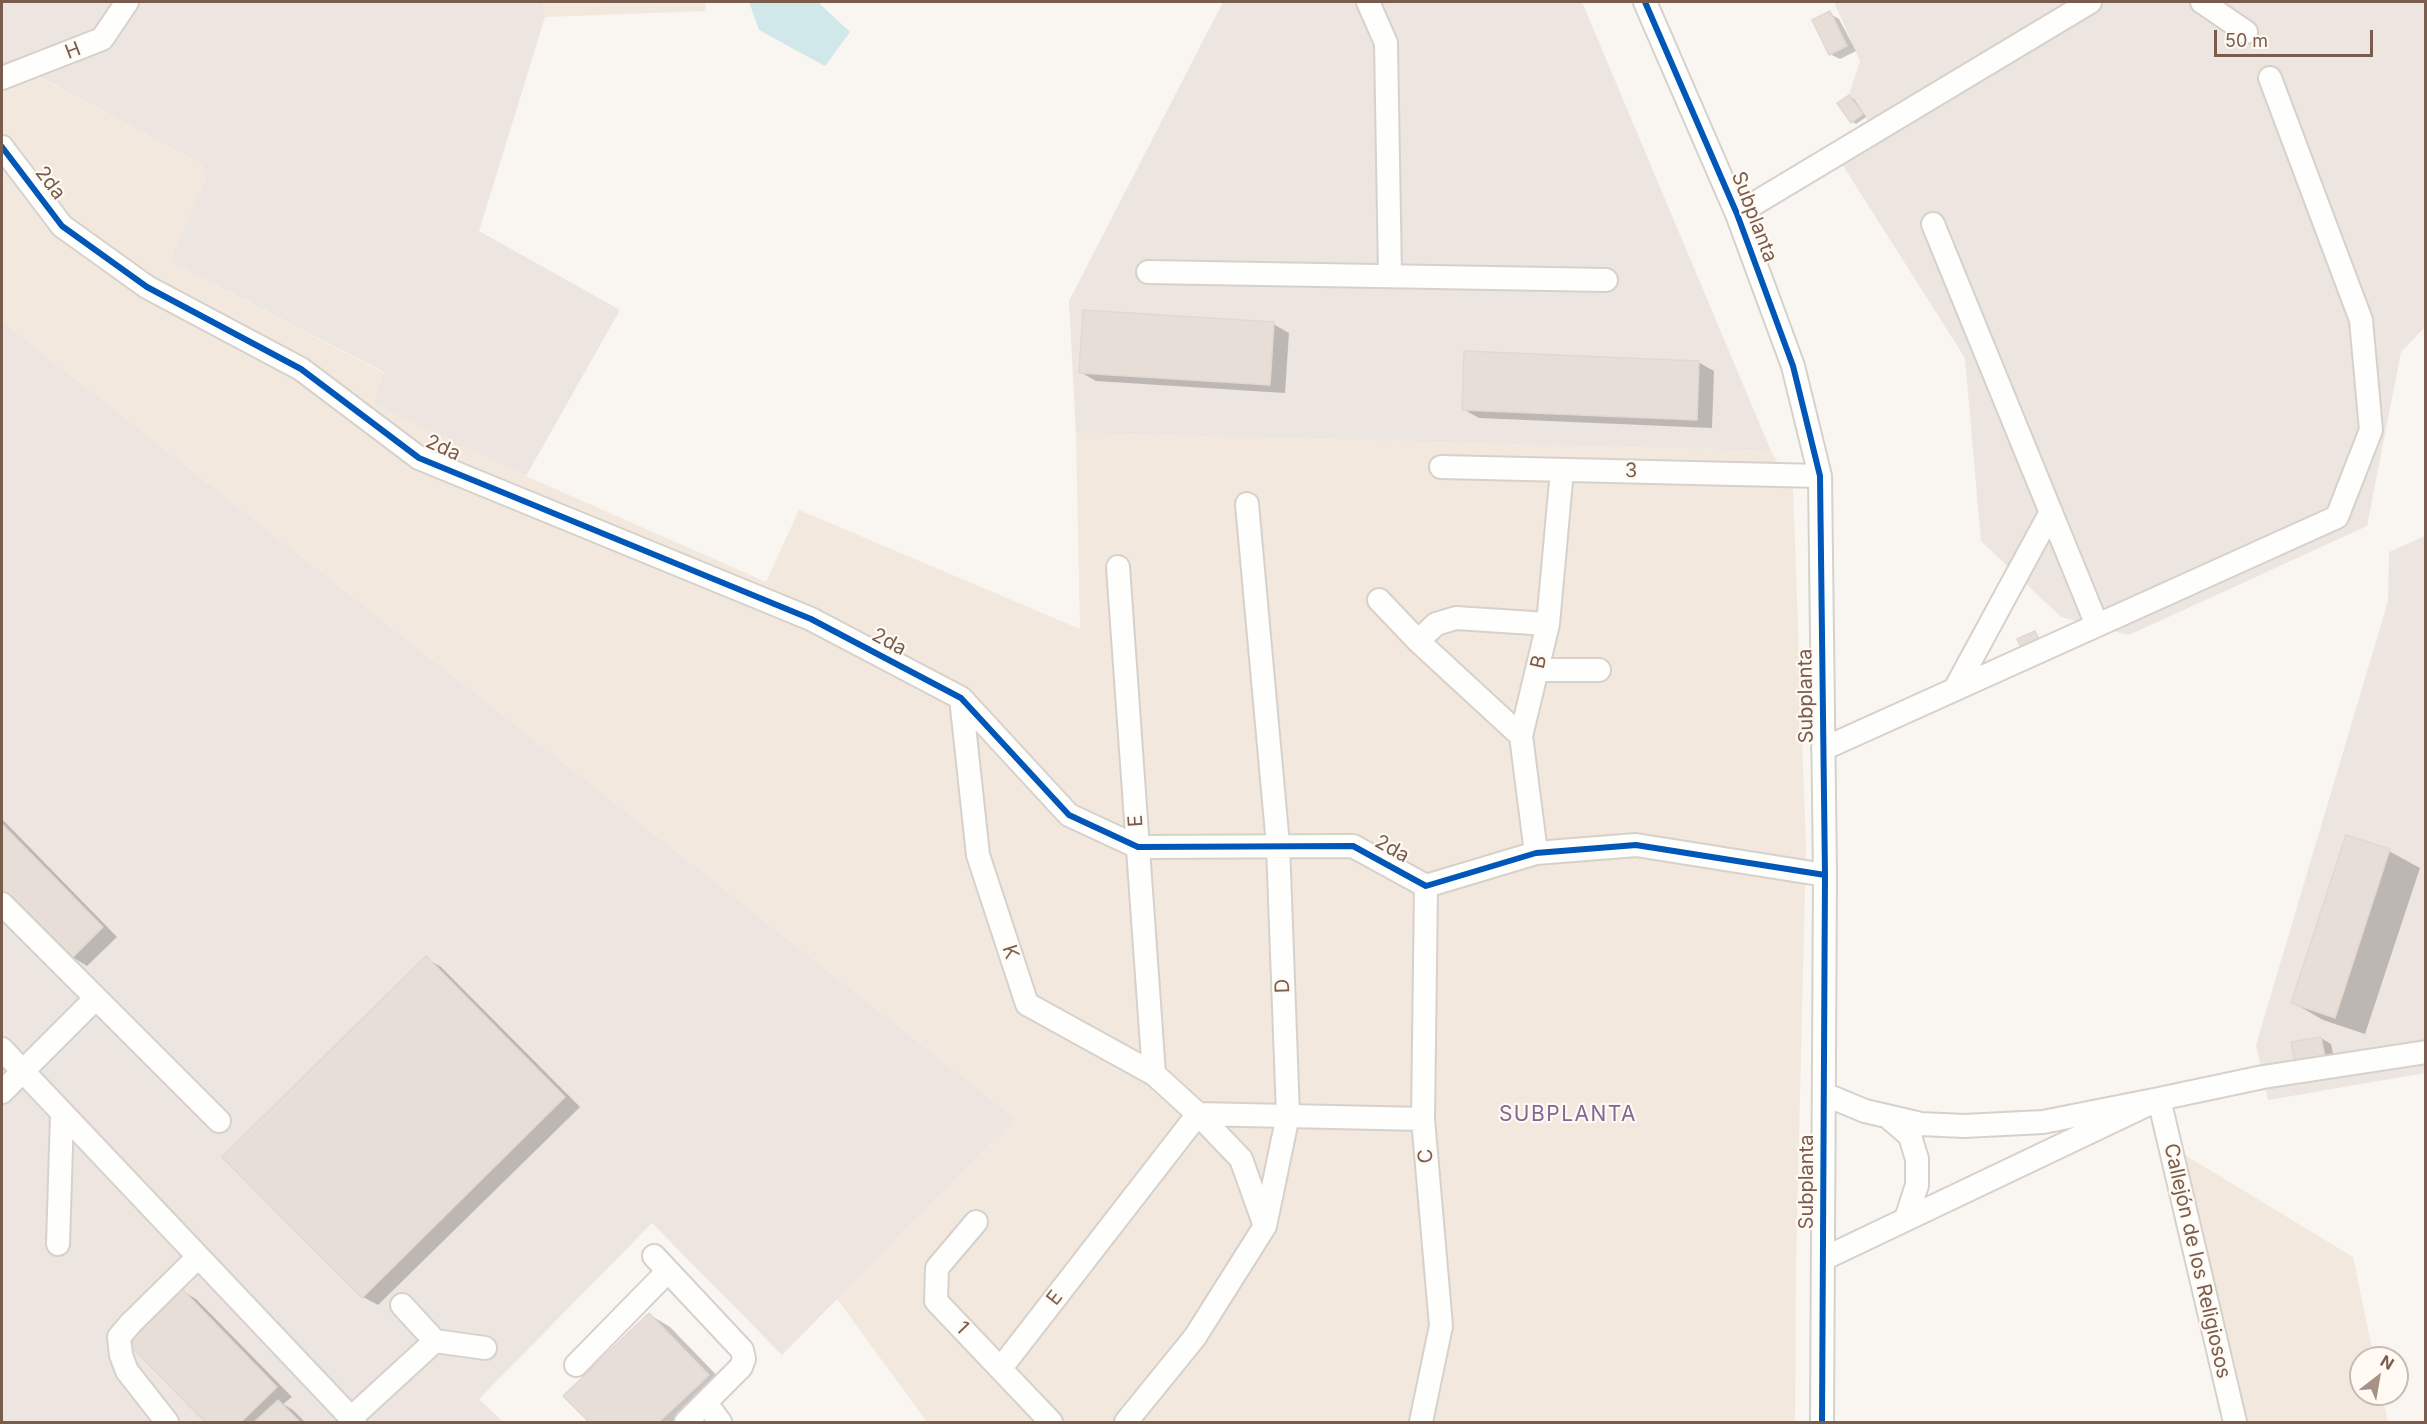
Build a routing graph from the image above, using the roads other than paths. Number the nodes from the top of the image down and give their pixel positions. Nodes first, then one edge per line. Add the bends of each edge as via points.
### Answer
1 (128, 2) edge
2 (1368, 2) edge
3 (1645, 2) edge
4 (2090, 2) edge
5 (2202, 2) edge
6 (2246, 32) dead end
7 (2, 78) edge
8 (2270, 78) dead end
9 (2, 147) edge
10 (1737, 214) junction
11 (1933, 224) dead end
12 (1148, 272) dead end
13 (1390, 276) junction
14 (1606, 280) dead end
15 (1442, 467) dead end
16 (1562, 470) junction
17 (1820, 476) junction
18 (1247, 504) dead end
19 (2051, 512) junction
20 (1118, 567) dead end
21 (1379, 600) dead end
22 (1548, 624) junction
23 (2097, 625) junction
24 (1419, 640) junction
25 (1537, 670) junction
26 (1599, 670) dead end
27 (1955, 689) junction
28 (961, 698) junction
29 (1521, 736) junction
30 (1823, 749) junction
31 (1278, 845) junction
32 (1138, 847) junction
33 (1536, 853) junction
34 (1825, 875) junction
35 (1426, 886) junction
36 (2, 904) edge
37 (96, 999) junction
38 (2, 1049) edge
39 (2426, 1052) edge
40 (23, 1071) junction
41 (1154, 1074) junction
42 (2, 1092) edge
43 (1824, 1094) junction
44 (2159, 1099) junction
45 (62, 1114) junction
46 (1198, 1114) junction
47 (1287, 1116) junction
48 (1887, 1116) junction
49 (1423, 1119) junction
50 (219, 1121) dead end
51 (1906, 1219) junction
52 (976, 1222) dead end
53 (1265, 1226) junction
54 (58, 1244) dead end
55 (198, 1257) junction
56 (1823, 1258) junction
57 (402, 1305) dead end
58 (435, 1341) junction
59 (485, 1348) dead end
60 (576, 1365) dead end
61 (1001, 1368) junction
62 (706, 1403) junction
63 (353, 1420) edge
64 (167, 1422) edge
65 (686, 1422) edge
66 (720, 1422) edge
67 (1051, 1422) edge
68 (1126, 1422) edge
69 (1421, 1422) edge
70 (1822, 1422) edge
71 (2235, 1422) edge

1 - 7 street, H via 102,39
2 - 13 street via 1386,43
3 - 10 street, Subplanta
4 - 10 street
5 - 6 street
8 - 23 street via 2361,320 2371,430 2337,517
9 - 28 street, 2da via 62,226 147,286 301,369 419,458 811,620
10 - 17 street, Subplanta via 1793,366
11 - 19 street
12 - 13 street
13 - 14 street
15 - 16 street, 3
16 - 17 street, 3
16 - 22 street, B
17 - 30 street, Subplanta
18 - 31 street, D
19 - 23 street
19 - 27 street
20 - 32 street, E
21 - 24 street
22 - 24 street via 1456,618 1436,624
22 - 25 street, B
23 - 27 street
24 - 29 street
25 - 26 street
25 - 29 street, B
27 - 30 street
28 - 32 street, 2da via 1069,815
28 - 41 street, K via 978,855 1027,1004
29 - 33 street, B
30 - 34 street, Subplanta
31 - 32 street, 2da
31 - 35 street, 2da via 1353,846
31 - 47 street, D
32 - 41 street, E
33 - 34 street via 1636,845
33 - 35 street
34 - 43 street, Subplanta
35 - 49 street, C
36 - 37 street
37 - 40 street
37 - 50 street
38 - 40 street
39 - 44 street via 2263,1077
40 - 42 street
40 - 45 street
41 - 46 street, K
43 - 48 street
43 - 56 street, Subplanta
44 - 48 street via 2043,1122 1964,1126 1921,1124
44 - 51 street
44 - 71 street, Callejón de los Religiosos
45 - 54 street
45 - 55 street
46 - 47 street
46 - 53 street, K via 1241,1159
46 - 61 street, E
47 - 49 street
47 - 53 street, D
48 - 51 street via 1910,1136 1917,1159 1917,1185
49 - 69 street, C via 1442,1326
51 - 56 street
52 - 61 street, 1 via 937,1268 936,1301
53 - 68 street, D via 1195,1337
55 - 63 street
55 - 64 street via 119,1337 128,1371
56 - 70 street, Subplanta
57 - 58 street
58 - 59 street
58 - 63 street
60 - 62 street via 661,1263 741,1350 744,1359
61 - 67 street, 1
62 - 65 street
62 - 66 street

